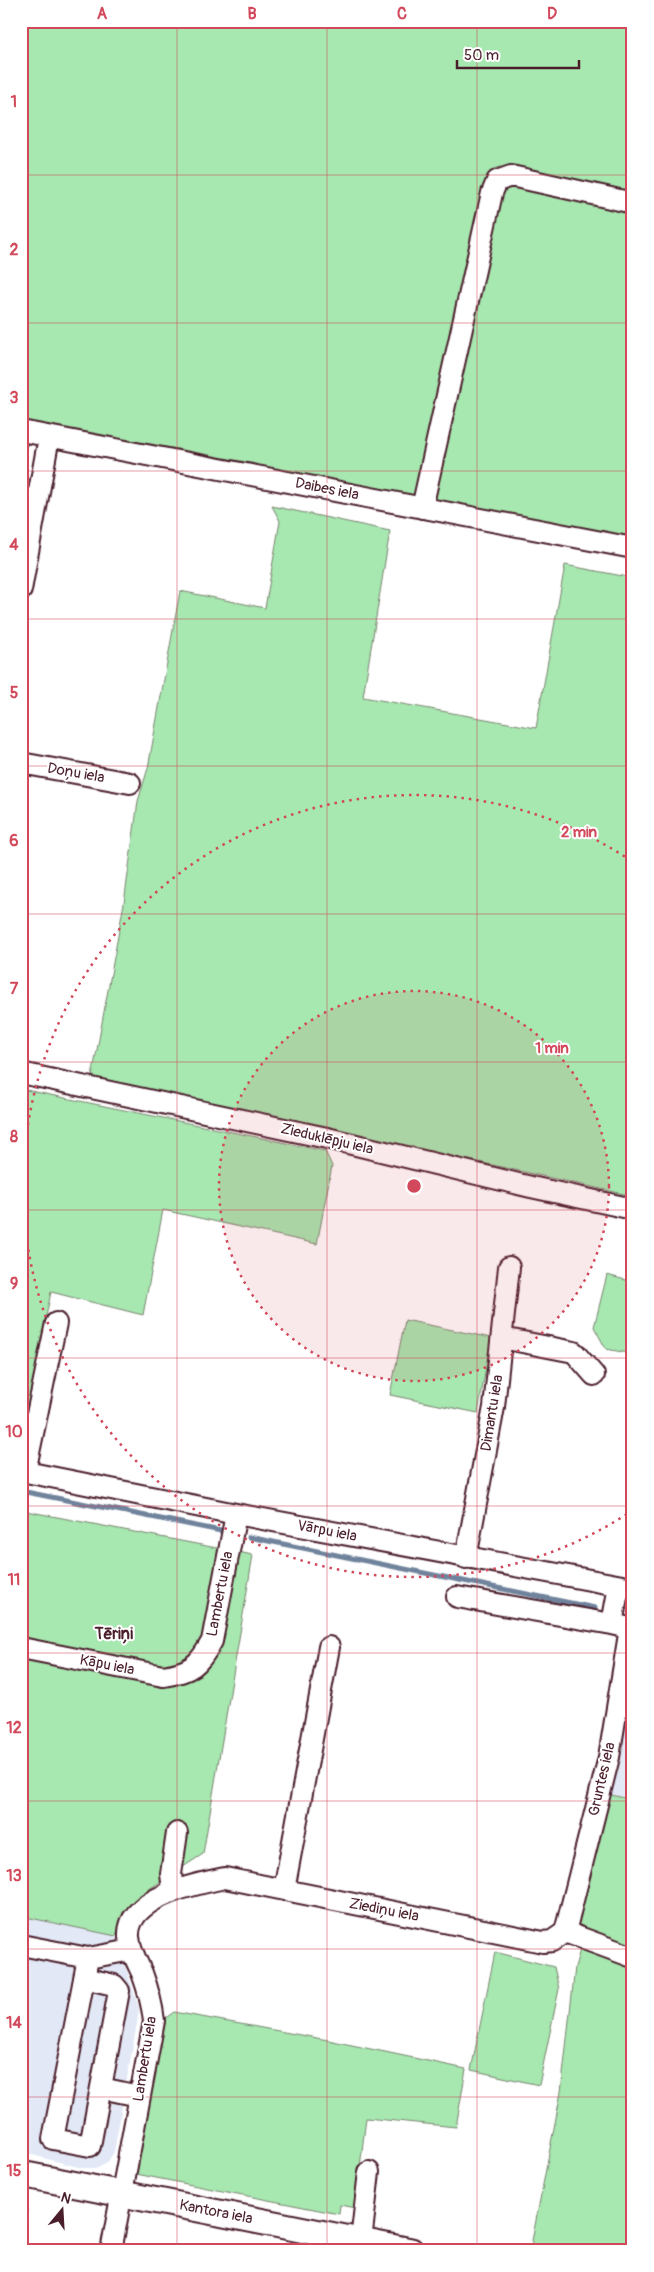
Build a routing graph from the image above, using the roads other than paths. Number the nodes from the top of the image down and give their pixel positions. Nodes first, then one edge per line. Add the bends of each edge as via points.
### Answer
1 (633, 203) edge
2 (21, 431) edge
3 (50, 437) junction
4 (422, 508) junction
5 (633, 548) edge
6 (21, 590) edge
7 (21, 763) edge
8 (130, 783) dead end
9 (21, 1073) edge
10 (633, 1209) edge
11 (510, 1267) dead end
12 (56, 1323) dead end
13 (502, 1338) junction
14 (594, 1375) dead end
15 (23, 1471) edge
16 (236, 1514) junction
17 (466, 1558) junction
18 (626, 1587) edge
19 (457, 1597) dead end
20 (612, 1624) junction
21 (329, 1647) dead end
22 (21, 1648) edge
23 (191, 1668) joint
24 (177, 1833) dead end
25 (225, 1878) joint
26 (173, 1890) junction
27 (284, 1890) junction
28 (565, 1932) junction
29 (21, 1945) edge
30 (132, 1950) junction
31 (633, 1957) edge
32 (88, 1958) junction
33 (84, 1978) junction
34 (101, 2088) junction
35 (139, 2096) junction
36 (369, 2172) dead end
37 (21, 2174) edge
38 (123, 2194) junction
39 (361, 2241) junction
40 (318, 2242) edge
41 (111, 2251) edge
42 (411, 2251) edge

1 - 4 street via 512,176 497,181
2 - 3 street, Daibes iela
3 - 4 street, Daibes iela
3 - 6 street
4 - 5 street, Daibes iela
7 - 8 street, Doņu iela
9 - 10 street, Zieduklēpju iela via 327,1138
11 - 13 street, Dimantu iela
12 - 15 street
13 - 14 street via 574,1352
13 - 17 street, Dimantu iela via 494,1407
15 - 16 street, Vārpu iela
16 - 17 street, Vārpu iela
16 - 23 street, Lambertu iela via 212,1641 202,1659
17 - 18 street, Vārpu iela
18 - 20 street
19 - 20 street
20 - 28 street, Gruntes iela via 630,1628 609,1757
21 - 27 street
22 - 23 street, Kāpu iela via 163,1676
24 - 26 street via 171,1874
25 - 26 street, Lambertu iela
25 - 27 street, Ziediņu iela
26 - 30 street, Lambertu iela via 139,1911 132,1920 129,1938
27 - 28 street, Ziediņu iela via 543,1942 552,1941
28 - 31 street
29 - 32 street
30 - 32 street
30 - 35 street, Lambertu iela via 151,2000 154,2021
32 - 33 street
33 - 34 street via 114,1985 119,1991
33 - 34 street via 52,2139 90,2146
34 - 35 street
35 - 38 street, Lambertu iela
36 - 39 street
37 - 38 main road, Kantora iela
38 - 40 main road, Kantora iela
38 - 41 street, Lambertu iela
39 - 40 main road, Kantora iela
39 - 42 main road, Kantora iela

